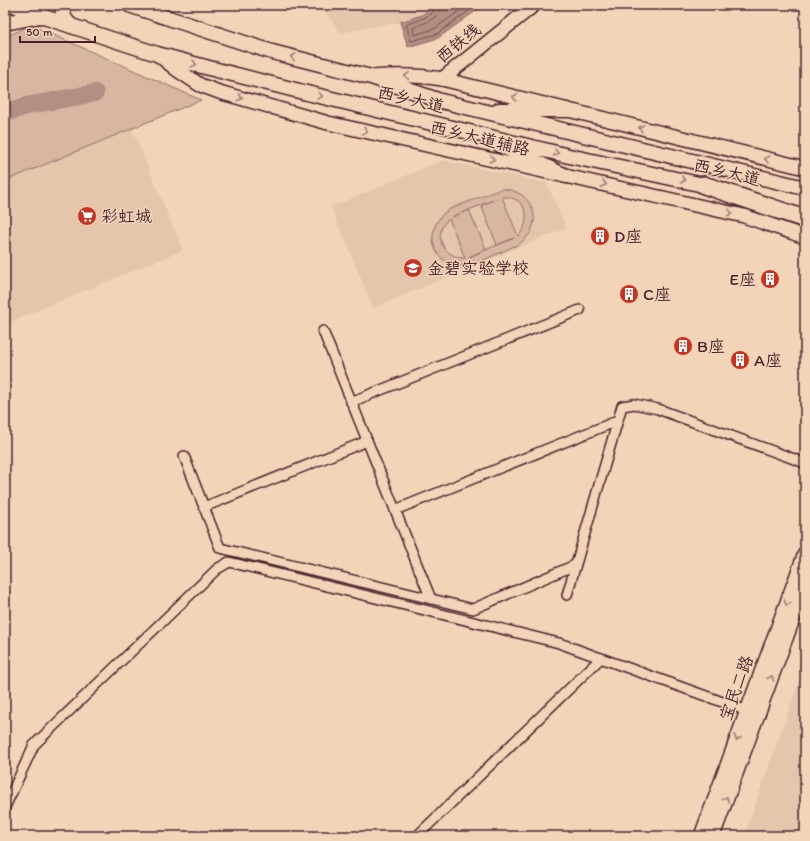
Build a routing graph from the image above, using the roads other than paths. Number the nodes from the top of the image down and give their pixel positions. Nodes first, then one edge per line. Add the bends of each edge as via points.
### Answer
1 (14, 5) edge
2 (63, 5) edge
3 (129, 5) edge
4 (534, 5) edge
5 (41, 16) junction
6 (5, 22) edge
7 (71, 26) junction
8 (157, 54) junction
9 (371, 77) junction
10 (442, 79) junction
11 (567, 110) junction
12 (478, 111) junction
13 (470, 132) junction
14 (805, 168) edge
15 (566, 176) junction
16 (704, 185) junction
17 (805, 188) edge
18 (805, 210) edge
19 (805, 219) edge
20 (805, 237) edge
21 (580, 310) dead end
22 (322, 331) dead end
23 (351, 402) junction
24 (617, 421) junction
25 (367, 441) junction
26 (184, 456) dead end
27 (805, 463) edge
28 (204, 507) junction
29 (395, 510) junction
30 (805, 553) edge
31 (575, 565) junction
32 (805, 587) edge
33 (567, 595) dead end
34 (431, 599) junction
35 (601, 658) junction
36 (752, 713) junction
37 (5, 807) edge
38 (417, 836) edge
39 (701, 836) edge
40 (713, 836) edge

1 - 5 main road, 西乡大道
2 - 7 main road via 63,14
9 -> 3 main road, 西乡大道 via 272,52
4 - 10 street, 西铁线
5 - 6 main road
5 - 7 main road, 西乡大道
7 - 8 main road, 西乡大道
8 -> 13 main road, 西乡大道
8 -> 15 street, 西乡大道辅路 via 200,84 219,92 328,123
10 -> 9 street via 402,75
9 - 12 main road, 西乡大道
11 -> 10 street
11 - 12 main road
14 -> 11 street
12 - 17 main road, 西乡大道
13 - 15 main road
13 -> 16 main road, 西乡大道
15 -> 20 street, 西乡大道辅路 via 744,216
16 - 18 main road, 西乡大道
16 - 19 highway
21 - 23 street
22 - 23 street
23 - 25 street
24 - 27 street via 622,406 634,404 666,412
24 - 29 street
24 - 31 street
25 - 28 street
25 - 29 street
26 - 28 street
28 - 34 street via 220,548
29 - 34 street
30 -> 36 street, 宝民二路
31 - 33 street
31 - 34 street via 473,609
36 -> 32 street, 宝民二路
35 - 36 street
35 - 37 street via 559,643 229,562 217,569 34,745
35 - 38 street
36 -> 39 street, 宝民二路
40 -> 36 street, 宝民二路

